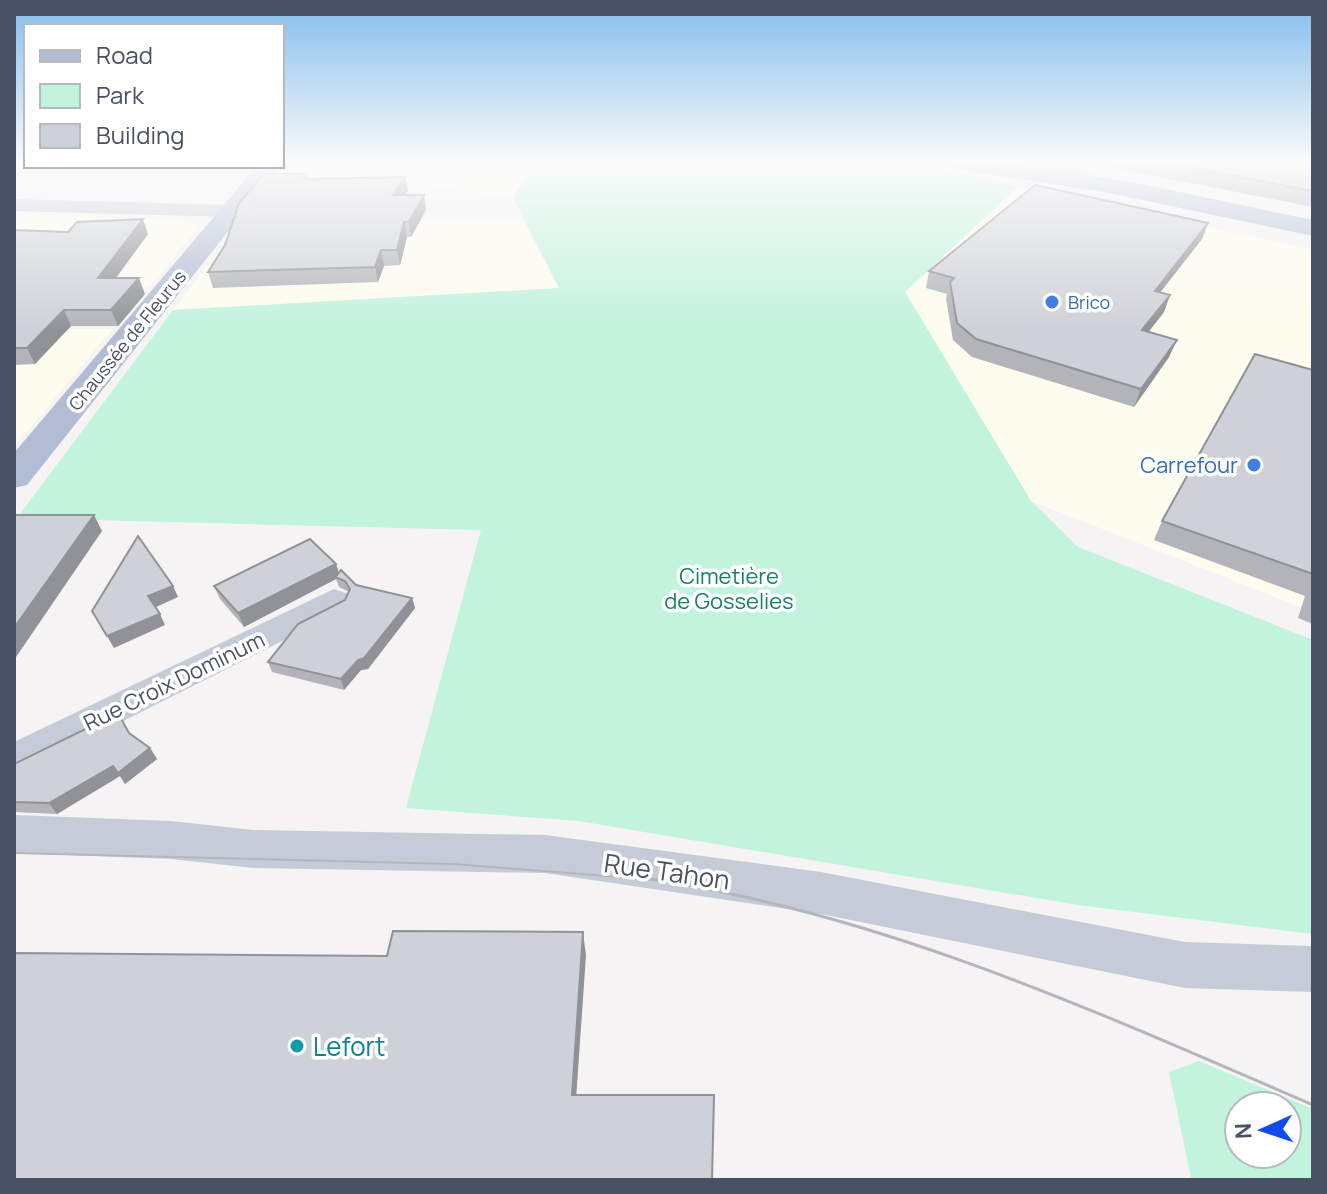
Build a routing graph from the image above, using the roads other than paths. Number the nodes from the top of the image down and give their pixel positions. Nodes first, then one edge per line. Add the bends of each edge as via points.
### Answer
1 (226, 218) edge
2 (1220, 218) edge
3 (1263, 218) edge
4 (1313, 228) edge
5 (1313, 241) edge
6 (14, 477) edge
7 (334, 601) dead end
8 (14, 760) edge
9 (14, 834) edge
10 (1313, 969) edge

1 - 6 main road, Chaussée de Fleurus
2 - 5 main road
3 - 4 main road
7 - 8 street, Rue Croix Dominum
9 - 10 street, Rue Tahon via 253,849 545,854 821,893 1185,965

